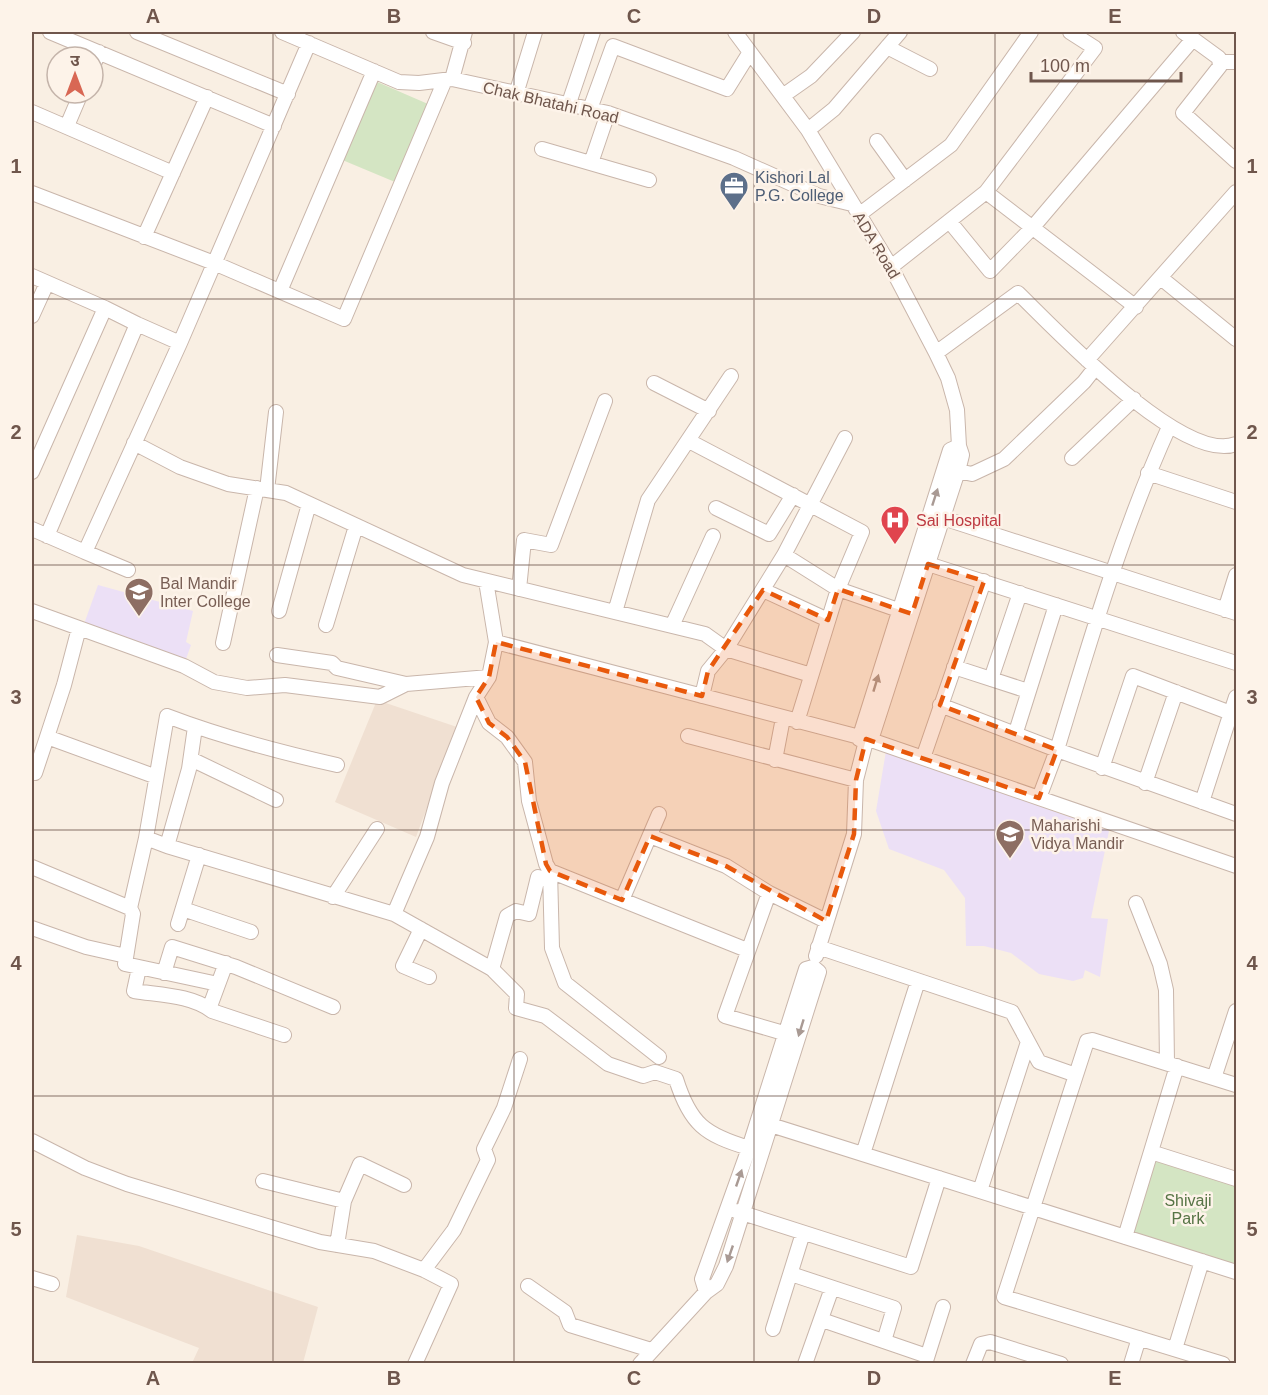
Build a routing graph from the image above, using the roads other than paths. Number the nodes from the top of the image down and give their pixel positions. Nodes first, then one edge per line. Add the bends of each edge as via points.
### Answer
1 (50, 32) edge
2 (137, 32) edge
3 (433, 32) edge
4 (535, 32) edge
5 (593, 32) edge
6 (735, 32) edge
7 (853, 32) edge
8 (900, 32) edge
9 (1031, 32) edge
10 (1070, 32) edge
11 (287, 33) edge
12 (1188, 35) edge
13 (464, 37) edge
14 (309, 43) junction
15 (82, 45) edge
16 (887, 47) junction
17 (750, 52) junction
18 (105, 54) edge
19 (1220, 62) junction
20 (1236, 63) edge
21 (930, 69) dead end
22 (374, 71) junction
23 (449, 79) junction
24 (288, 94) junction
25 (516, 94) junction
26 (784, 95) junction
27 (207, 97) junction
28 (569, 103) junction
29 (76, 105) edge
30 (591, 109) junction
31 (32, 112) edge
32 (608, 113) junction
33 (67, 126) junction
34 (274, 126) junction
35 (808, 130) junction
36 (877, 141) dead end
37 (542, 149) dead end
38 (1236, 161) edge
39 (591, 163) junction
40 (172, 173) junction
41 (649, 180) dead end
42 (905, 180) junction
43 (986, 192) junction
44 (1236, 192) edge
45 (32, 193) edge
46 (856, 209) junction
47 (950, 222) junction
48 (1033, 227) junction
49 (144, 237) junction
50 (214, 263) junction
51 (891, 267) junction
52 (32, 276) edge
53 (1161, 278) junction
54 (46, 283) junction
55 (280, 291) junction
56 (1136, 307) junction
57 (105, 308) junction
58 (32, 316) edge
59 (137, 324) junction
60 (1236, 339) edge
61 (180, 343) junction
62 (936, 353) junction
63 (1091, 364) junction
64 (731, 376) dead end
65 (654, 383) dead end
66 (1134, 399) junction
67 (604, 401) dead end
68 (709, 411) junction
69 (276, 412) dead end
70 (1169, 427) junction
71 (845, 438) dead end
72 (689, 441) junction
73 (134, 443) junction
74 (1236, 444) edge
75 (959, 446) junction
76 (36, 451) edge
77 (1072, 458) dead end
78 (958, 471) junction
79 (32, 472) edge
80 (1148, 473) junction
81 (262, 489) junction
82 (793, 495) junction
83 (1236, 502) edge
84 (309, 504) junction
85 (812, 505) junction
86 (716, 508) dead end
87 (943, 518) junction
88 (356, 526) junction
89 (32, 529) edge
90 (47, 536) junction
91 (714, 536) dead end
92 (85, 552) junction
93 (784, 555) junction
94 (928, 564) junction
95 (128, 570) dead end
96 (1112, 572) junction
97 (1236, 575) edge
98 (486, 581) junction
99 (984, 581) junction
100 (519, 589) junction
101 (838, 589) junction
102 (763, 590) junction
103 (1020, 593) junction
104 (1056, 604) junction
105 (32, 611) edge
106 (279, 611) dead end
107 (615, 612) junction
108 (905, 612) junction
109 (1231, 612) edge
110 (1096, 618) junction
111 (828, 620) junction
112 (326, 625) dead end
113 (672, 626) junction
114 (79, 628) junction
115 (496, 642) junction
116 (223, 643) dead end
117 (726, 649) junction
118 (277, 655) dead end
119 (1236, 663) edge
120 (954, 667) junction
121 (811, 675) junction
122 (489, 677) junction
123 (991, 679) junction
124 (406, 684) junction
125 (1028, 691) junction
126 (1176, 692) junction
127 (702, 696) junction
128 (476, 697) junction
129 (1236, 698) edge
130 (940, 705) junction
131 (1234, 714) edge
132 (783, 718) junction
133 (797, 722) junction
134 (195, 727) junction
135 (1016, 732) junction
136 (688, 736) dead end
137 (47, 737) junction
138 (865, 740) junction
139 (1057, 750) junction
140 (923, 758) junction
141 (191, 759) junction
142 (775, 760) junction
143 (337, 765) dead end
144 (1102, 768) junction
145 (35, 772) dead end
146 (154, 776) junction
147 (856, 780) junction
148 (1145, 783) junction
149 (1039, 798) junction
150 (276, 800) dead end
151 (1202, 802) junction
152 (659, 814) dead end
153 (1236, 814) edge
154 (377, 829) dead end
155 (650, 836) junction
156 (146, 838) junction
157 (167, 846) junction
158 (198, 855) junction
159 (1236, 866) edge
160 (32, 867) edge
161 (551, 875) junction
162 (769, 893) junction
163 (333, 897) junction
164 (622, 900) junction
165 (1136, 903) dead end
166 (130, 908) junction
167 (183, 909) junction
168 (394, 914) junction
169 (826, 921) junction
170 (178, 924) dead end
171 (32, 928) edge
172 (421, 929) junction
173 (251, 932) dead end
174 (818, 948) junction
175 (747, 950) junction
176 (126, 956) junction
177 (226, 963) junction
178 (139, 968) junction
179 (492, 969) junction
180 (813, 969) junction
181 (164, 973) junction
182 (429, 977) dead end
183 (918, 981) junction
184 (218, 984) junction
185 (333, 1007) dead end
186 (209, 1009) junction
187 (1236, 1011) edge
188 (787, 1034) junction
189 (284, 1035) dead end
190 (1027, 1045) junction
191 (659, 1058) dead end
192 (520, 1059) dead end
193 (1172, 1065) junction
194 (1076, 1075) junction
195 (1214, 1078) junction
196 (1236, 1085) edge
197 (765, 1123) junction
198 (32, 1141) edge
199 (749, 1148) junction
200 (1151, 1152) junction
201 (863, 1154) junction
202 (939, 1178) junction
203 (1236, 1179) edge
204 (263, 1181) dead end
205 (404, 1185) dead end
206 (980, 1191) junction
207 (344, 1201) junction
208 (1033, 1208) junction
209 (729, 1209) junction
210 (743, 1214) junction
211 (803, 1233) junction
212 (1125, 1237) junction
213 (337, 1245) junction
214 (1202, 1261) junction
215 (424, 1270) junction
216 (1236, 1272) edge
217 (791, 1274) junction
218 (32, 1278) edge
219 (52, 1284) dead end
220 (528, 1286) dead end
221 (832, 1288) junction
222 (706, 1292) junction
223 (943, 1307) dead end
224 (822, 1320) junction
225 (773, 1329) dead end
226 (1139, 1338) junction
227 (884, 1341) junction
228 (651, 1350) junction
229 (1177, 1354) edge
230 (1020, 1357) edge
231 (926, 1360) edge
232 (807, 1363) edge
233 (415, 1364) edge
234 (640, 1364) edge
235 (973, 1364) edge
236 (1061, 1364) edge
237 (1131, 1364) edge
238 (1223, 1364) edge

1 - 15 street
2 - 24 street
3 - 13 street
4 - 25 street
5 - 28 street
6 - 17 street, ADA Road
7 - 26 street via 812,76
8 - 16 street
9 - 42 street via 951,146
10 - 43 street via 1095,48
11 - 14 street, Chak Bhatahi Road
12 - 19 street
12 - 48 street
13 - 23 street
14 - 22 street, Chak Bhatahi Road
14 - 24 street
16 - 21 street
16 - 35 street via 834,109
17 - 26 street, ADA Road
17 - 30 street via 727,89 613,46
18 - 27 street
19 - 20 street
19 - 38 street via 1183,113
22 - 23 street, Chak Bhatahi Road via 399,82
22 - 55 street
23 - 25 street, Chak Bhatahi Road
23 - 55 street via 344,319
24 - 34 street
25 - 28 street, Chak Bhatahi Road
26 - 35 street, ADA Road
27 - 34 street
27 - 40 street
28 - 30 street, Chak Bhatahi Road
29 - 33 street
30 - 32 street, Chak Bhatahi Road
31 - 33 street
32 - 39 street
32 - 46 street, Chak Bhatahi Road via 734,158
33 - 40 street
34 - 50 street
35 - 46 street, ADA Road
36 - 42 street
37 - 39 street
39 - 41 street
40 - 49 street
42 - 46 street
43 - 47 street
43 - 48 street
44 - 53 street
45 - 49 street
46 - 51 street, ADA Road
47 - 48 street via 990,271
47 - 51 street
48 - 56 street
49 - 50 street
50 - 55 street
50 - 61 street
51 - 62 street, ADA Road
52 - 54 street
53 - 56 street
53 - 60 street
54 - 57 street
54 - 58 street
56 - 63 street
57 - 59 street
57 - 76 street
59 - 61 street
59 - 90 street
61 - 73 street
62 - 63 street via 1018,293
62 - 75 street, ADA Road via 957,410
63 - 66 street
63 - 78 street via 1084,382 1004,459 972,474
64 - 68 street
65 - 68 street
66 - 70 street
66 - 77 street
67 - 100 street via 551,545 524,540
68 - 72 street
69 - 81 street
70 - 74 street via 1215,445
70 - 80 street
71 - 85 street
72 - 82 street
72 - 107 street via 648,500
73 - 81 street via 180,467 228,484
73 - 92 street
75 - 78 street, ADA Road via 962,455
108 -> 75 street via 950,450
76 - 79 street
78 - 87 street, ADA Road
80 - 83 street
80 - 96 street
81 - 84 street via 286,493
81 - 116 street
82 - 85 street
82 - 86 street via 769,534
84 - 88 street
84 - 106 street
85 - 93 street
85 - 101 street via 862,532
87 - 94 street, ADA Road
87 - 96 street
88 - 98 street via 463,575
88 - 112 street
89 - 90 street
90 - 92 street
91 - 113 street
92 - 95 street
93 - 101 street
93 - 102 street
94 - 99 street
94 - 108 street, ADA Road
96 - 109 street
96 - 110 street
97 - 109 street
98 - 100 street
98 - 115 street
99 - 103 street
99 - 120 street
100 - 107 street
101 - 108 street
101 - 111 street
102 - 111 street
102 - 117 street
103 - 104 street
103 - 123 street
104 - 110 street
104 - 125 street
105 - 114 street
107 - 113 street
108 - 138 street
110 - 119 street
110 - 139 street
111 - 121 street
113 - 117 street via 705,634
114 - 124 street via 184,666 214,682 247,688 285,685 380,697
114 - 137 street
115 - 122 street
115 - 127 street
117 - 121 street
117 - 127 street via 708,671
118 - 124 street via 332,663 337,668
120 - 123 street
120 - 130 street
121 - 133 street
122 - 124 street
122 - 128 street
123 - 125 street
125 - 135 street
126 - 131 street
126 - 144 street via 1133,676
126 - 148 street
127 - 132 street
128 - 161 street via 489,723 507,737 525,762 539,845
128 - 168 street via 442,783 427,837
129 - 131 street
130 - 135 street
130 - 140 street
131 - 151 street
132 - 133 street
132 - 142 street
133 - 138 street
134 - 141 street
134 - 143 street via 255,747
134 - 146 street via 167,716
135 - 139 street
136 - 142 street
137 - 145 street
137 - 146 street
138 - 140 street
138 - 147 street
139 - 144 street
139 - 149 street
140 - 149 street
141 - 150 street
141 - 157 street
142 - 147 street
144 - 148 street
146 - 156 street
147 - 169 street via 854,834
148 - 151 street
149 - 159 street
151 - 153 street
152 - 155 street
154 - 163 street
155 - 162 street via 726,866
155 - 164 street
156 - 157 street
156 - 166 street
157 - 158 street
158 - 163 street
158 - 167 street
160 - 166 street
161 - 164 street
161 - 179 street via 538,877 529,914 516,911 507,916
161 - 191 street via 552,948 565,983
162 - 169 street
162 - 175 street
163 - 168 street
164 - 175 street
165 - 193 street via 1166,990
166 - 176 street via 133,914
167 - 170 street
167 - 173 street
168 - 172 street
169 - 174 street
171 - 176 street
172 - 179 street
172 - 182 street via 403,966
174 - 180 street
174 - 183 street
175 - 188 street via 725,1016
176 - 178 street via 125,964
177 - 181 street via 172,947
177 - 184 street
177 - 185 street
178 - 181 street
178 - 186 street via 134,991 179,998
179 - 199 street via 517,994 516,1008 545,1016 608,1064 643,1076 655,1072 676,1079 688,1112 702,1126 724,1140
180 - 188 street
180 -> 197 street
181 - 184 street
183 - 190 street via 1012,1012
183 - 201 street
184 - 186 street
186 - 189 street
187 - 195 street
188 - 197 street
190 - 194 street via 1039,1062
190 - 206 street
192 - 215 street via 484,1149 488,1160 454,1230
193 - 194 street via 1092,1040 1087,1041
193 - 195 street
193 - 200 street
194 - 208 street
195 - 196 street
197 - 199 street
197 - 201 street
197 - 210 street
198 - 213 street via 127,1184
209 -> 199 street
200 - 203 street
200 - 212 street
201 - 202 street
202 - 206 street
202 - 211 street via 911,1267
204 - 207 street
205 - 207 street via 360,1164
206 - 208 street
207 - 213 street
208 - 212 street
208 - 226 street via 1004,1297
209 - 210 street
209 - 222 street via 702,1279
210 - 211 street
210 -> 222 street via 721,1275 711,1291
211 - 217 street
212 - 214 street
213 - 215 street via 374,1251
214 - 216 street
214 - 229 street
215 - 233 street via 451,1284
217 - 221 street
217 - 225 street
218 - 219 street
220 - 228 street via 565,1312 570,1325
221 - 224 street
221 - 227 street via 894,1308
222 - 228 street
223 - 231 street
224 - 227 street
224 - 232 street
226 - 229 street
226 - 237 street
227 - 231 street
228 - 234 street
229 - 238 street
230 - 235 street via 986,1342 976,1352
230 - 236 street

